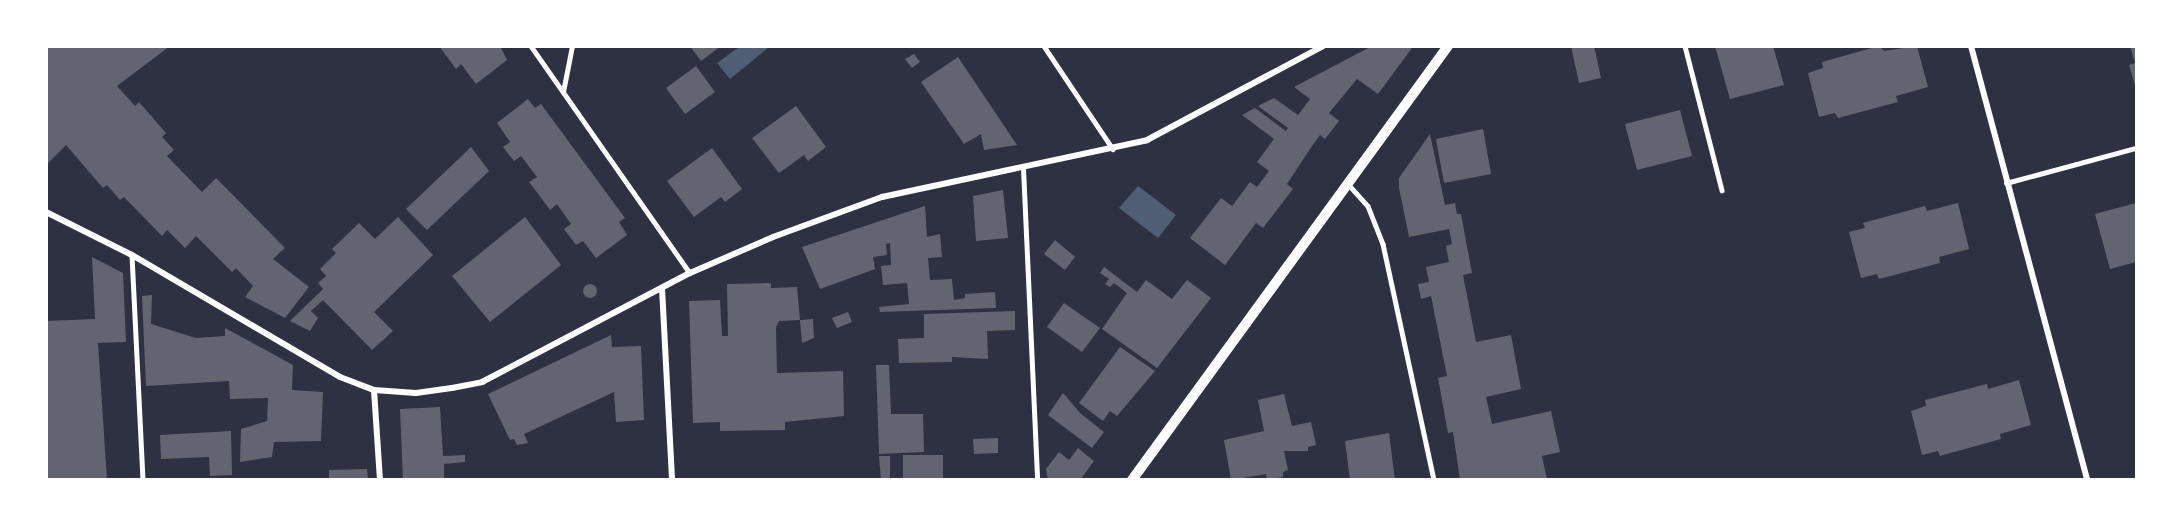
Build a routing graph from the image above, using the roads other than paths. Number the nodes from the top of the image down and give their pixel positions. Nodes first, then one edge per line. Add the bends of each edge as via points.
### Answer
1 (531, 46) edge
2 (572, 46) edge
3 (1044, 46) edge
4 (1323, 46) edge
5 (1448, 46) edge
6 (1684, 46) edge
7 (1971, 46) edge
8 (563, 92) junction
9 (2136, 148) edge
10 (1113, 150) junction
11 (1023, 168) junction
12 (2006, 183) junction
13 (1349, 184) junction
14 (1722, 190) dead end
15 (46, 212) edge
16 (132, 255) junction
17 (690, 273) junction
18 (662, 288) junction
19 (375, 390) junction
20 (142, 480) edge
21 (380, 480) edge
22 (672, 480) edge
23 (1037, 480) edge
24 (1132, 480) edge
25 (1434, 480) edge
26 (2087, 480) edge

1 - 8 lane
2 - 8 lane
3 - 10 lane
4 - 10 street via 1146,140
5 - 13 street
6 - 14 lane
7 - 12 street
8 - 17 lane
9 - 12 lane
10 - 11 street
11 - 17 street via 882,197
11 - 23 street
12 - 26 street
13 - 24 street
13 - 25 lane via 1368,206 1383,244
15 - 16 street
16 - 19 street via 331,372
16 - 20 lane
17 - 18 street
18 - 19 street via 482,382 417,393
18 - 22 street
19 - 21 street

